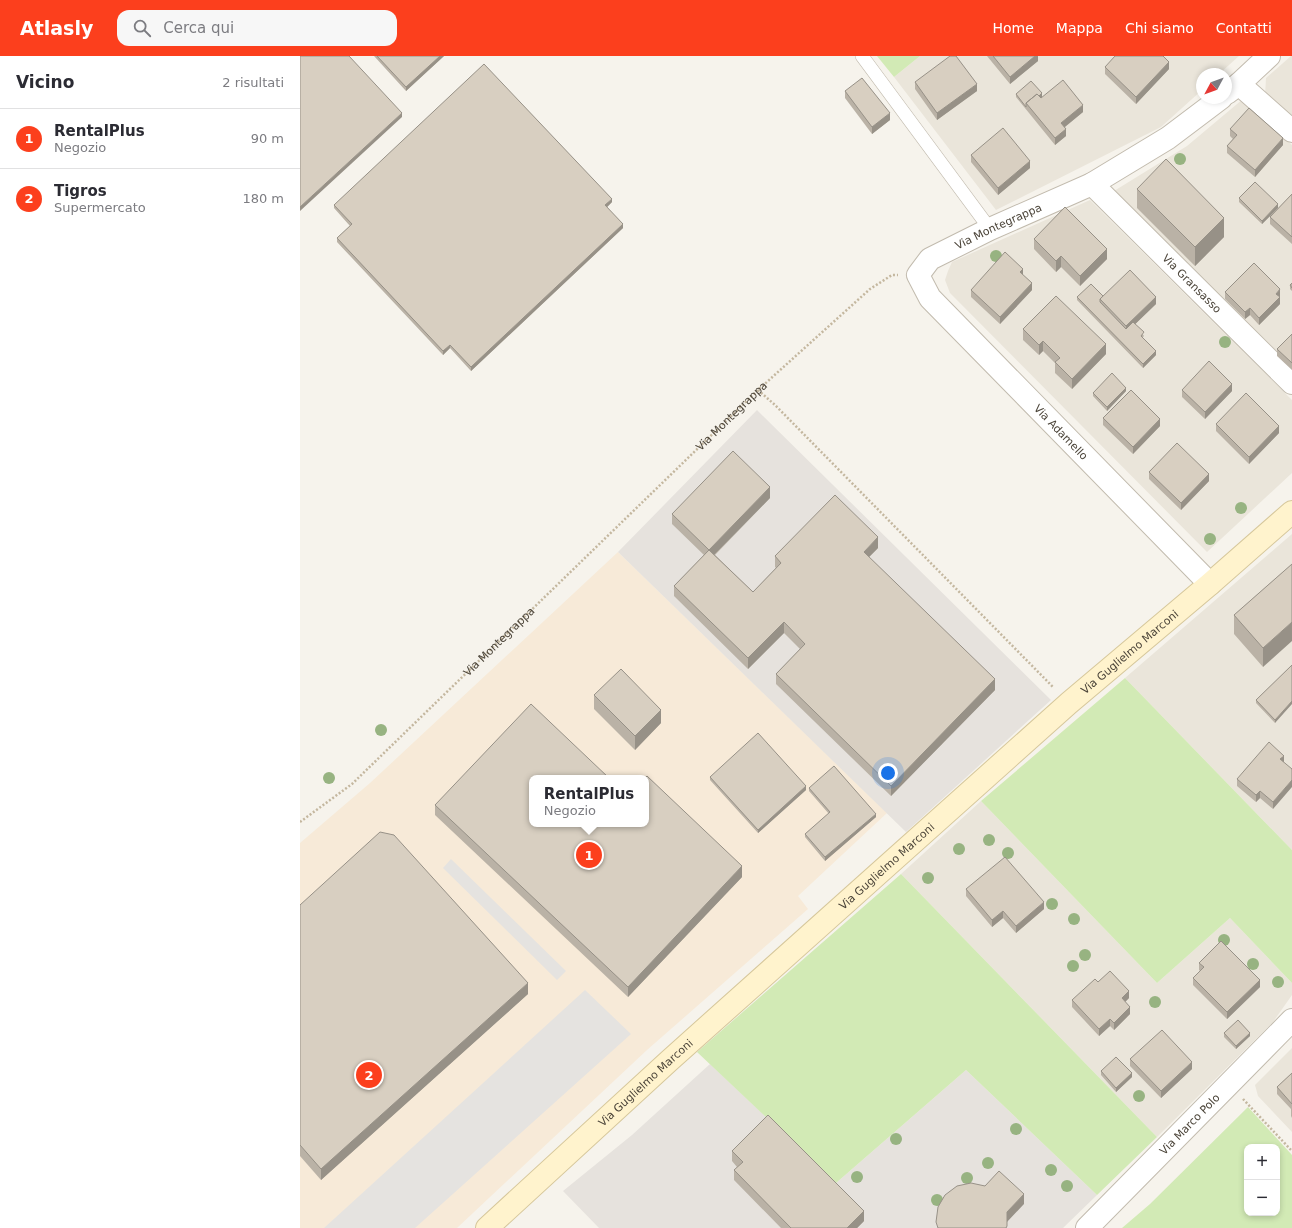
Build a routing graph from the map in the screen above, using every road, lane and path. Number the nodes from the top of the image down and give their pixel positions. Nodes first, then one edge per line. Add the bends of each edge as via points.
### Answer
1 (862, 56) edge
2 (1269, 56) edge
3 (1232, 89) edge
4 (1213, 104) edge
5 (1292, 131) edge
6 (1092, 184) junction
7 (990, 229) junction
8 (918, 275) junction
9 (1292, 383) edge
10 (758, 390) junction
11 (1292, 512) edge
12 (1210, 584) junction
13 (1069, 703) junction
14 (300, 822) edge
15 (1291, 1022) edge
16 (1229, 1084) junction
17 (1292, 1152) edge
18 (487, 1228) edge
19 (1087, 1228) edge

1 - 7 lane
2 - 3 street
3 - 5 street
4 - 6 street, Via Montegrappa via 1168,138
6 - 7 street, Via Montegrappa
6 - 9 street, Via Gransasso
7 - 8 street, Via Montegrappa via 930,258
8 - 10 path, Via Montegrappa via 892,275 870,289
8 - 12 street, Via Adamello via 930,298
10 - 13 path
10 - 14 path, Via Montegrappa via 352,784
11 - 12 street, Via Guglielmo Marconi
12 - 13 street, Via Guglielmo Marconi
13 - 18 street, Via Guglielmo Marconi via 670,1060
15 - 16 street, Via Marco Polo
16 - 17 path
16 - 19 street, Via Marco Polo

